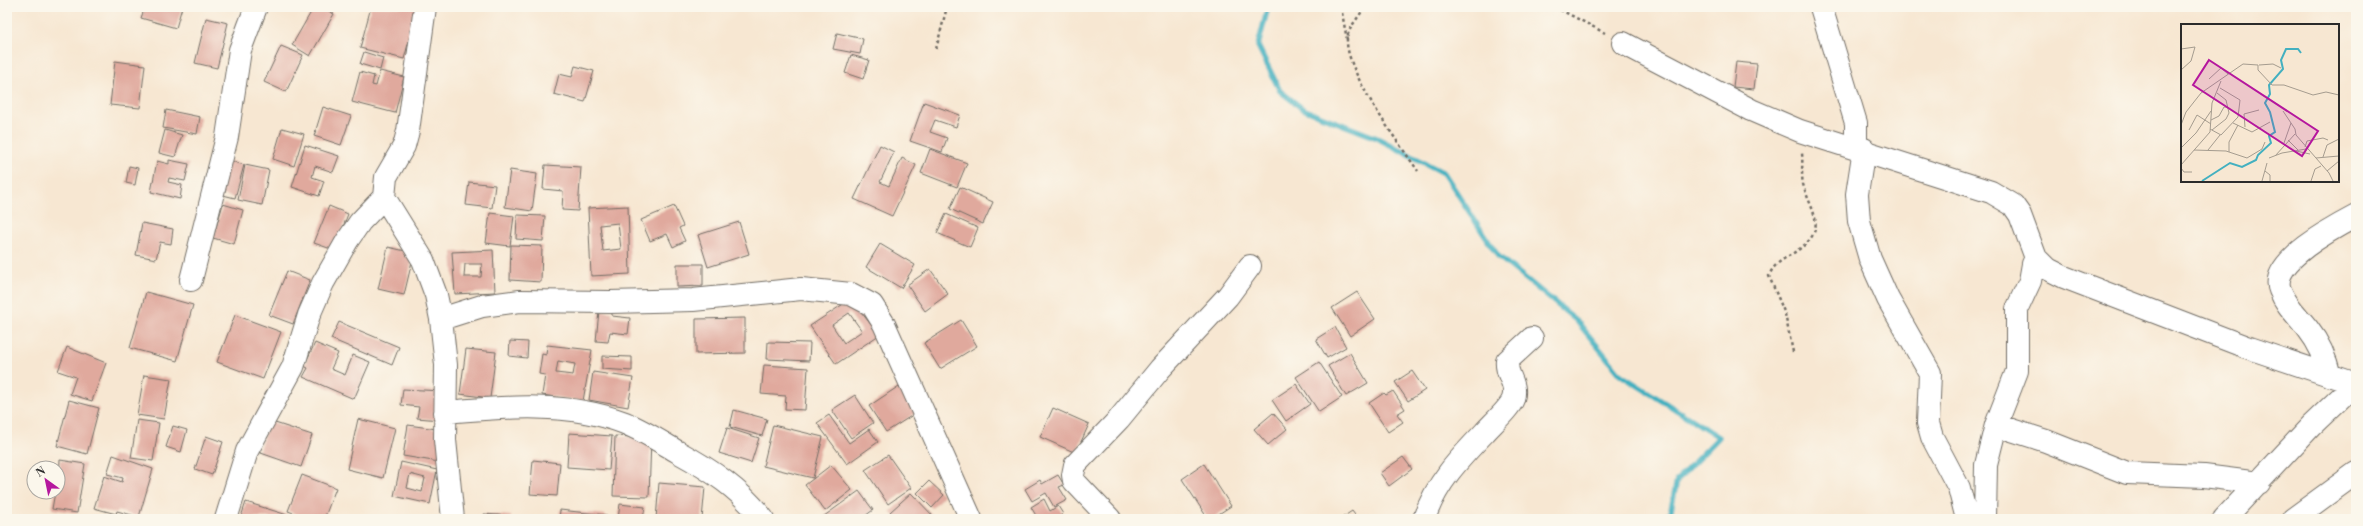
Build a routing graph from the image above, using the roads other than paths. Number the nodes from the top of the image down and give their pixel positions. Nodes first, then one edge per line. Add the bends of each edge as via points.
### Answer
1 (256, 7) edge
2 (1821, 7) edge
3 (423, 9) edge
4 (1623, 43) road end
5 (1860, 148) junction
6 (384, 198) junction
7 (2356, 216) edge
8 (2036, 258) junction
9 (1250, 266) dead end
10 (191, 280) dead end
11 (441, 319) junction
12 (1532, 338) dead end
13 (2330, 376) junction
14 (2355, 384) edge
15 (445, 412) junction
16 (1996, 424) junction
17 (2356, 473) edge
18 (2259, 483) junction
19 (226, 519) edge
20 (453, 519) edge
21 (762, 519) edge
22 (971, 519) edge
23 (1110, 519) edge
24 (1424, 519) edge
25 (1967, 519) edge
26 (1985, 519) edge
27 (2224, 519) edge
28 (2293, 519) edge

1 - 10 street via 240,50 227,137
2 - 5 street via 1856,123
3 - 6 street via 408,131 404,146 386,177
4 - 5 street via 1751,110 1800,131
5 - 8 street via 1932,174 1965,182 2002,198 2013,205 2020,215
5 - 25 street via 1857,194 1859,221 1870,259 1888,300 1930,373 1928,423 1932,437 1959,488
6 - 11 street via 423,260 436,295
6 - 19 street via 360,222 323,283 309,315 293,367 247,451
7 - 13 street via 2306,244 2288,264 2280,277 2278,287 2293,313 2309,330 2320,348
8 - 13 street via 2046,268 2064,277 2195,328
8 - 16 street via 2030,281 2017,309 2016,371
9 - 23 street via 1228,296 1075,466 1074,481
11 - 15 street via 446,360
11 - 22 street via 482,306 520,301 693,300 801,289 851,294 872,305 884,324
12 - 24 street via 1507,361 1506,366 1514,384 1512,402 1444,478 1430,500
13 - 14 street
14 - 18 street via 2311,426
15 - 20 street via 445,440
15 - 21 street via 512,408 555,409 601,415 625,423 726,480
16 - 18 street via 2127,473 2204,476
16 - 26 street via 1986,465
17 - 28 street
18 - 27 street

